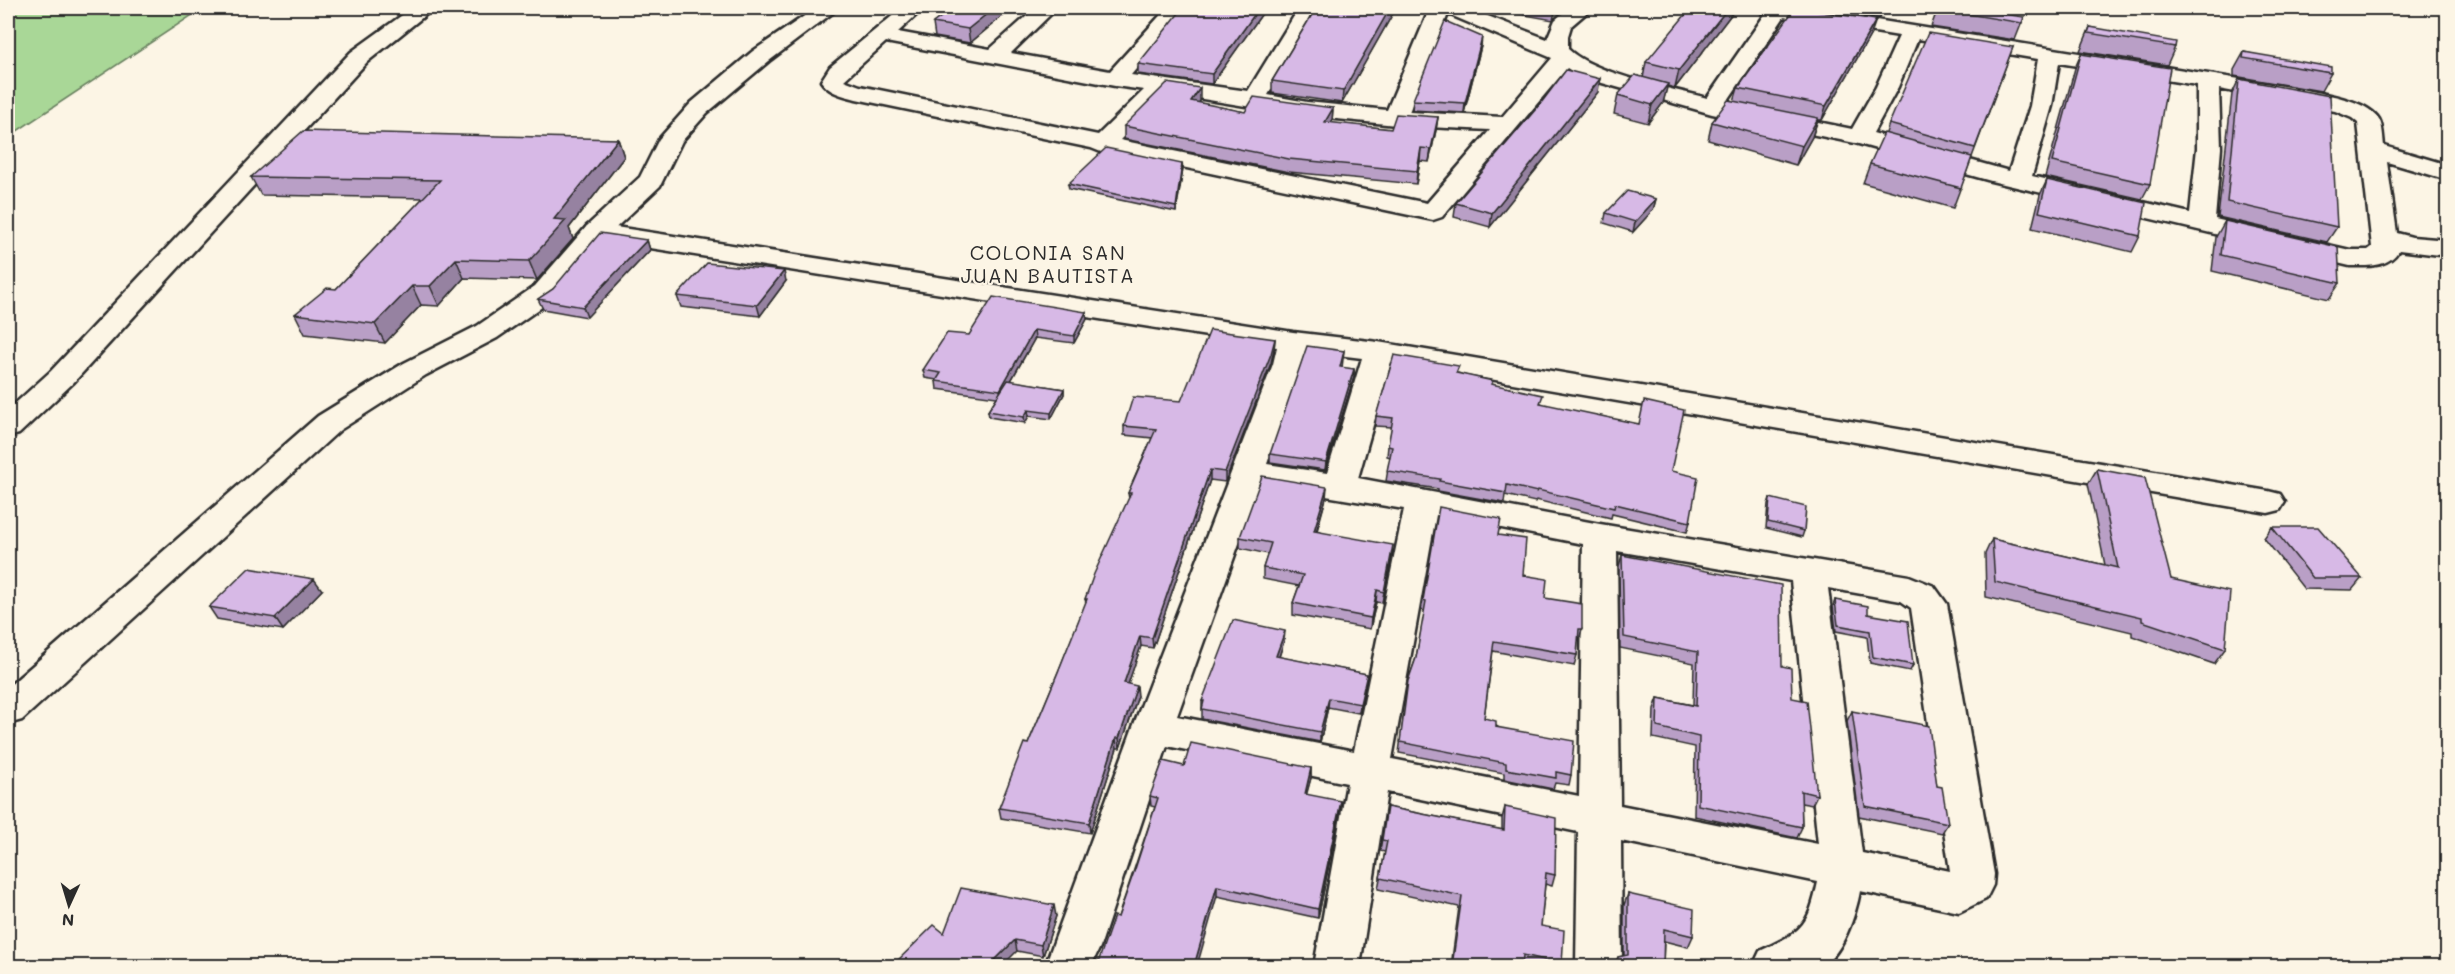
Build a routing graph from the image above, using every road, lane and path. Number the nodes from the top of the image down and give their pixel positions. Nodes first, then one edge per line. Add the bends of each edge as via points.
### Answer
1 (424, 8) edge
2 (829, 8) edge
3 (914, 8) edge
4 (1047, 8) edge
5 (1177, 8) edge
6 (1309, 8) edge
7 (1440, 8) edge
8 (1451, 8) edge
9 (1582, 8) edge
10 (1774, 8) edge
11 (1911, 31) junction
12 (881, 35) junction
13 (2050, 54) junction
14 (1560, 55) junction
15 (995, 56) junction
16 (1115, 79) junction
17 (2208, 81) junction
18 (1160, 86) junction
19 (1255, 99) junction
20 (1712, 107) junction
21 (1395, 118) junction
22 (1509, 124) junction
23 (1859, 137) junction
24 (1101, 144) junction
25 (2372, 150) junction
26 (2448, 173) edge
27 (2019, 180) junction
28 (2202, 222) junction
29 (596, 232) junction
30 (2385, 238) junction
31 (2448, 248) edge
32 (1293, 341) junction
33 (1378, 351) junction
34 (8, 427) edge
35 (1247, 472) junction
36 (1339, 486) junction
37 (1422, 501) junction
38 (2268, 502) dead end
39 (1600, 536) junction
40 (1808, 572) junction
41 (8, 709) edge
42 (1153, 727) junction
43 (1370, 770) junction
44 (1600, 819) junction
45 (1842, 868) junction
46 (1068, 966) edge
47 (1337, 966) edge
48 (1599, 966) edge
49 (1776, 966) edge

1 - 34 street via 358,57 62,378
2 - 29 street via 761,56 699,108 670,139 651,181
3 - 12 street
4 - 15 street
5 - 16 street
6 - 19 street
7 - 21 street
8 - 14 street
9 - 14 street via 1563,21 1556,43
10 - 11 street
10 - 20 street
11 - 13 street
11 - 23 street via 1887,87
12 - 15 street
12 - 24 street via 832,81 856,92
13 - 17 street
13 - 27 street via 2041,106
14 - 20 street via 1589,72
14 - 22 street
15 - 16 street
16 - 18 street
17 - 25 street via 2301,96 2360,112 2369,121
17 - 28 street via 2209,148
18 - 19 street
18 - 24 street
19 - 21 street
20 - 23 street
21 - 22 street
22 - 24 street via 1449,194 1430,195 1316,188
23 - 27 street
25 - 26 street
25 - 30 street
27 - 28 street
28 - 30 street via 2350,258 2374,258 2386,250
29 - 32 street
29 - 41 street via 545,292 487,332 415,369 329,423
30 - 31 street
32 - 33 street
32 - 35 street
33 - 36 street
33 - 38 street
35 - 36 street
35 - 42 street
36 - 37 street
37 - 39 street
37 - 43 street
39 - 40 street
39 - 44 street
40 - 45 street
40 - 45 street via 1909,589 1929,604 1972,874 1971,885 1959,892
42 - 43 street
42 - 46 street
43 - 44 street
43 - 47 street
44 - 45 street
44 - 48 street
45 - 49 street via 1834,912 1814,947

